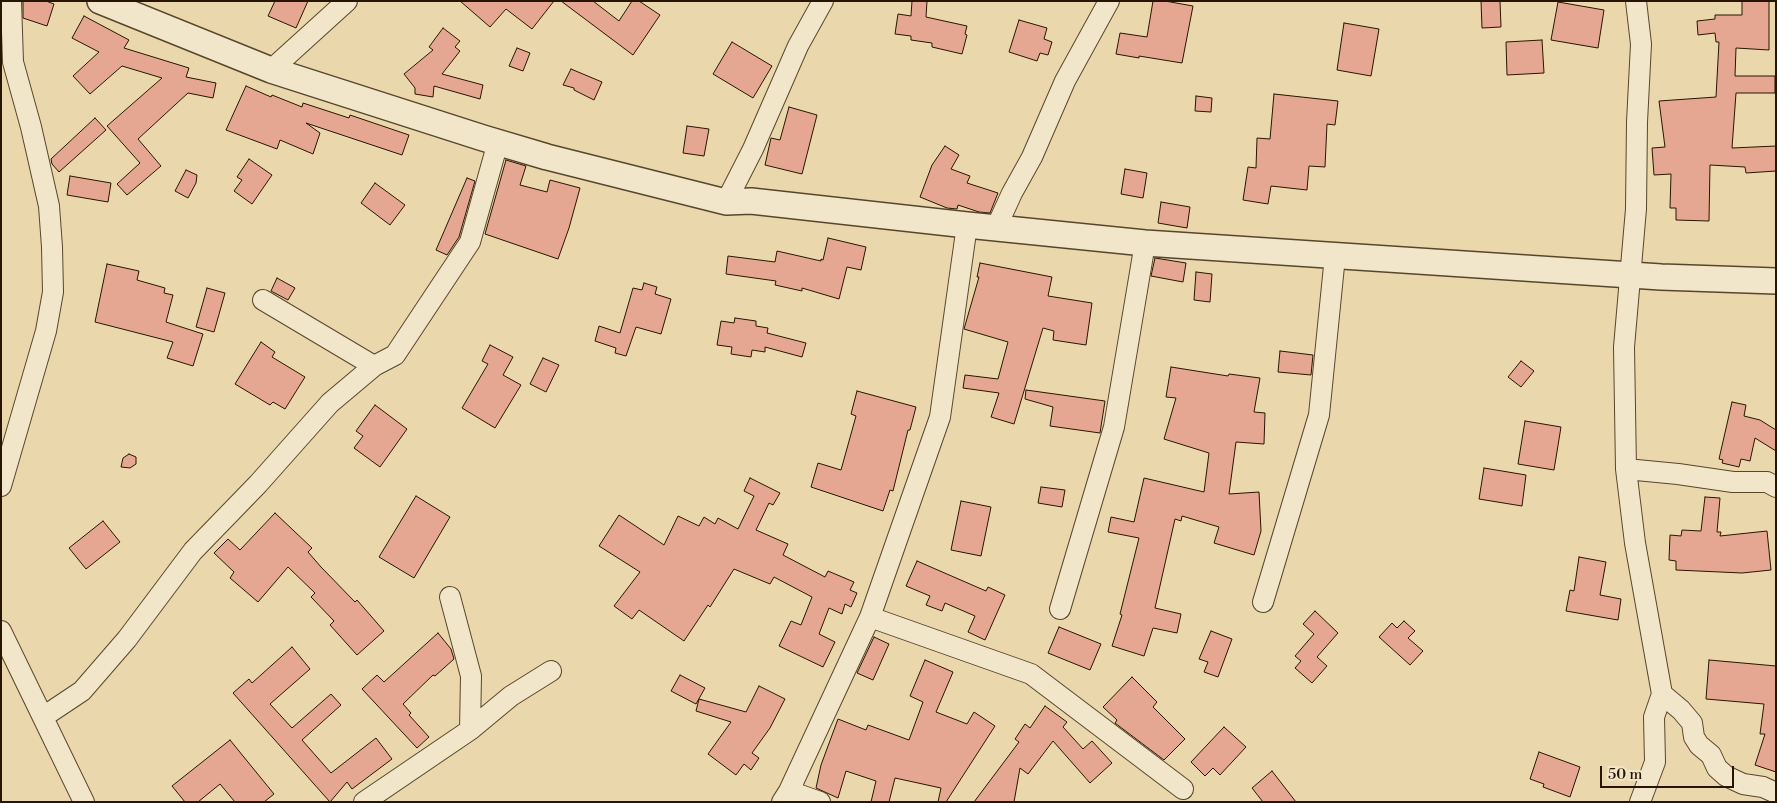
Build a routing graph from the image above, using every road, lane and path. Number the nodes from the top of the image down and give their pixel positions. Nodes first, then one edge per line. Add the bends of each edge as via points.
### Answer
1 (12, 1) edge
2 (100, 1) edge
3 (347, 1) edge
4 (823, 1) edge
5 (1109, 1) edge
6 (1636, 1) edge
7 (271, 70) junction
8 (498, 142) junction
9 (726, 202) junction
10 (967, 225) junction
11 (996, 228) junction
12 (1145, 243) junction
13 (1335, 256) junction
14 (1631, 275) junction
15 (1776, 281) edge
16 (263, 300) dead end
17 (374, 366) junction
18 (1626, 469) junction
19 (1, 486) edge
20 (1776, 487) edge
21 (450, 597) dead end
22 (1263, 602) dead end
23 (1060, 609) dead end
24 (870, 617) junction
25 (1, 631) edge
26 (551, 670) dead end
27 (1662, 694) junction
28 (43, 717) junction
29 (470, 730) junction
30 (1182, 789) dead end
31 (1776, 793) edge
32 (785, 797) edge
33 (84, 802) edge
34 (364, 802) edge
35 (820, 802) edge
36 (1640, 802) edge

1 - 19 street via 13,62 49,206 53,292 46,331
2 - 7 street
3 - 7 street
4 - 9 street via 798,46
5 - 11 street via 1065,81
6 - 14 street via 1641,44
7 - 8 street
8 - 9 street
8 - 17 street via 470,242 395,355
9 - 10 street via 751,201
10 - 11 street
10 - 24 street via 940,417
11 - 12 street
12 - 13 street
12 - 23 street via 1114,427
13 - 14 street
13 - 22 street via 1319,415
14 - 15 street
14 - 18 street via 1624,347
16 - 17 street
17 - 28 street via 330,403 193,551 82,692
18 - 20 street via 1733,482 1768,482
18 - 27 street via 1635,543
21 - 29 street via 471,676
24 - 30 street via 1030,674
24 - 32 street
25 - 28 street
26 - 29 street via 511,696
27 - 31 street via 1692,723 1699,745 1726,776
27 - 36 street via 1654,717 1655,762
28 - 33 street
29 - 34 street
32 - 35 street

